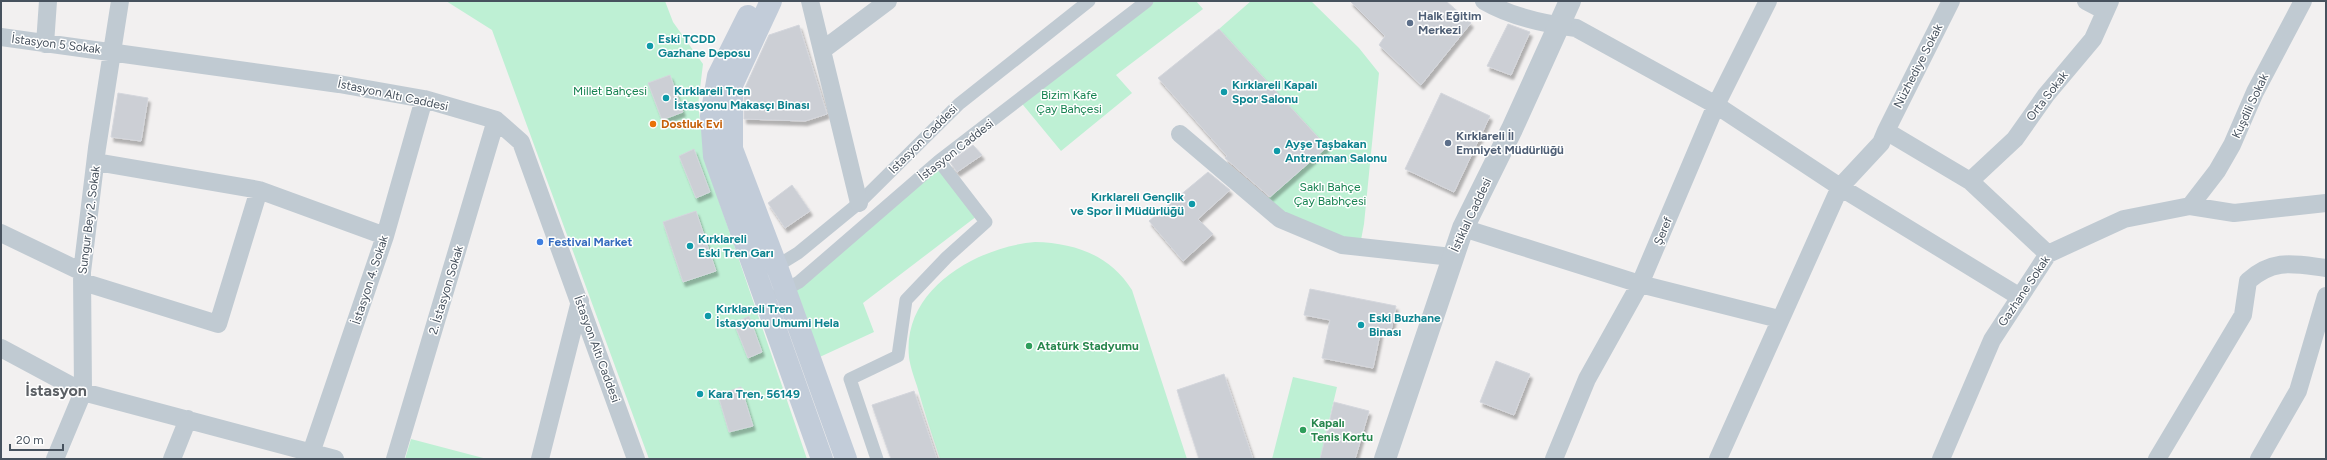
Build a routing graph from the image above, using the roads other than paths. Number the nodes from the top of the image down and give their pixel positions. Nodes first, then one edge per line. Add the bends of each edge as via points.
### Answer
1 (48, 1) edge
2 (120, 1) edge
3 (756, 1) edge
4 (772, 1) edge
5 (810, 1) edge
6 (888, 1) edge
7 (1089, 1) edge
8 (1147, 1) edge
9 (1484, 1) edge
10 (1570, 1) edge
11 (1768, 1) edge
12 (1951, 1) edge
13 (2086, 1) edge
14 (2303, 1) edge
15 (2107, 6) edge
16 (1557, 26) junction
17 (1, 37) edge
18 (44, 44) junction
19 (824, 49) junction
20 (112, 51) junction
21 (424, 99) junction
22 (1716, 105) junction
23 (496, 120) junction
24 (1886, 131) junction
25 (1180, 134) dead end
26 (939, 161) junction
27 (96, 162) junction
28 (1970, 181) junction
29 (1840, 188) junction
30 (259, 190) junction
31 (859, 203) junction
32 (2326, 203) edge
33 (2190, 206) junction
34 (1463, 228) junction
35 (1, 233) edge
36 (385, 236) junction
37 (2048, 254) junction
38 (1452, 257) junction
39 (777, 267) junction
40 (2326, 268) edge
41 (82, 277) junction
42 (758, 277) junction
43 (1640, 284) junction
44 (786, 289) junction
45 (2326, 296) edge
46 (2020, 297) junction
47 (766, 299) junction
48 (580, 301) junction
49 (1779, 319) junction
50 (1, 348) edge
51 (83, 392) junction
52 (188, 419) junction
53 (311, 455) edge
54 (55, 459) edge
55 (172, 459) edge
56 (335, 459) edge
57 (395, 459) edge
58 (540, 459) edge
59 (636, 459) edge
60 (822, 459) edge
61 (846, 459) edge
62 (877, 459) edge
63 (1385, 459) edge
64 (1554, 459) edge
65 (1718, 459) edge
66 (1940, 459) edge
67 (2157, 459) edge
68 (2259, 459) edge

1 - 18 street
2 - 20 street, Sungur Bey 2. Sokak
3 - 42 main road via 718,76 711,116 714,156
4 - 39 main road via 732,84 731,96 732,149
5 - 19 street
6 - 19 street
7 - 31 street, Istasyon Caddesi via 959,104
8 - 26 street, İstasyon Caddesi
9 - 16 street via 1498,10
10 - 16 street, İstiklal Caddesi
11 - 22 street, Şeref
12 - 24 street, Nüzhediye Sokak
13 - 15 street
14 - 33 street, Kuşdili Sokak via 2255,92 2232,145 2217,172
15 - 28 street, Orta Sokak via 2093,39 2046,95 2015,139
16 - 22 street via 1576,28
16 - 34 street, İstiklal Caddesi via 1512,130
17 - 18 street, İstasyon 5 Sokak
18 - 20 street, İstasyon 5 Sokak
19 - 31 street
20 - 21 street, İstasyon Altı Caddesi via 340,84
20 - 27 street, Sungur Bey 2. Sokak
21 - 23 street, İstasyon Altı Caddesi
21 - 36 street, İstasyon 4. Sokak
22 - 29 street
22 - 43 street, Şeref
23 - 48 street, İstasyon Altı Caddesi via 521,142
23 - 57 street, 2. İstasyon Sokak
24 - 28 street
24 - 29 street, Nüzhediye Sokak via 1881,143
25 - 38 street via 1280,219 1342,246
26 - 44 street, İstasyon Caddesi via 799,282
26 - 62 street via 986,222 946,257 906,300 898,356 850,379
27 - 30 street
27 - 41 street, Sungur Bey 2. Sokak
28 - 37 street
29 - 46 street
29 - 49 street, Nüzhediye Sokak
30 - 36 street
30 - 41 street via 218,324
31 - 39 street, Istasyon Caddesi
32 - 33 street, Gazhane Sokak via 2234,213
33 - 37 street, Gazhane Sokak via 2124,219
34 - 38 street, İstiklal Caddesi
34 - 43 street
35 - 41 street
36 - 53 street, İstasyon 4. Sokak
37 - 46 street, Gazhane Sokak
38 - 63 street, İstiklal Caddesi
39 - 42 street, Istasyon Caddesi
39 - 44 main road
40 - 67 street via 2286,264 2260,270 2248,281 2244,315
41 - 51 street, Sungur Bey 2. Sokak
42 - 47 main road
43 - 49 street
43 - 64 street, Şeref via 1588,379
44 - 47 street, İstasyon Caddesi
44 - 61 main road
45 - 68 street via 2298,391
46 - 66 street, Gazhane Sokak via 1992,340
47 - 60 main road
48 - 58 street
48 - 59 street, İstasyon Altı Caddesi
49 - 65 street, Nüzhediye Sokak
50 - 51 street
51 - 52 street
51 - 54 street, Sungur Bey 2. Sokak
52 - 53 street
52 - 55 street
53 - 56 street

